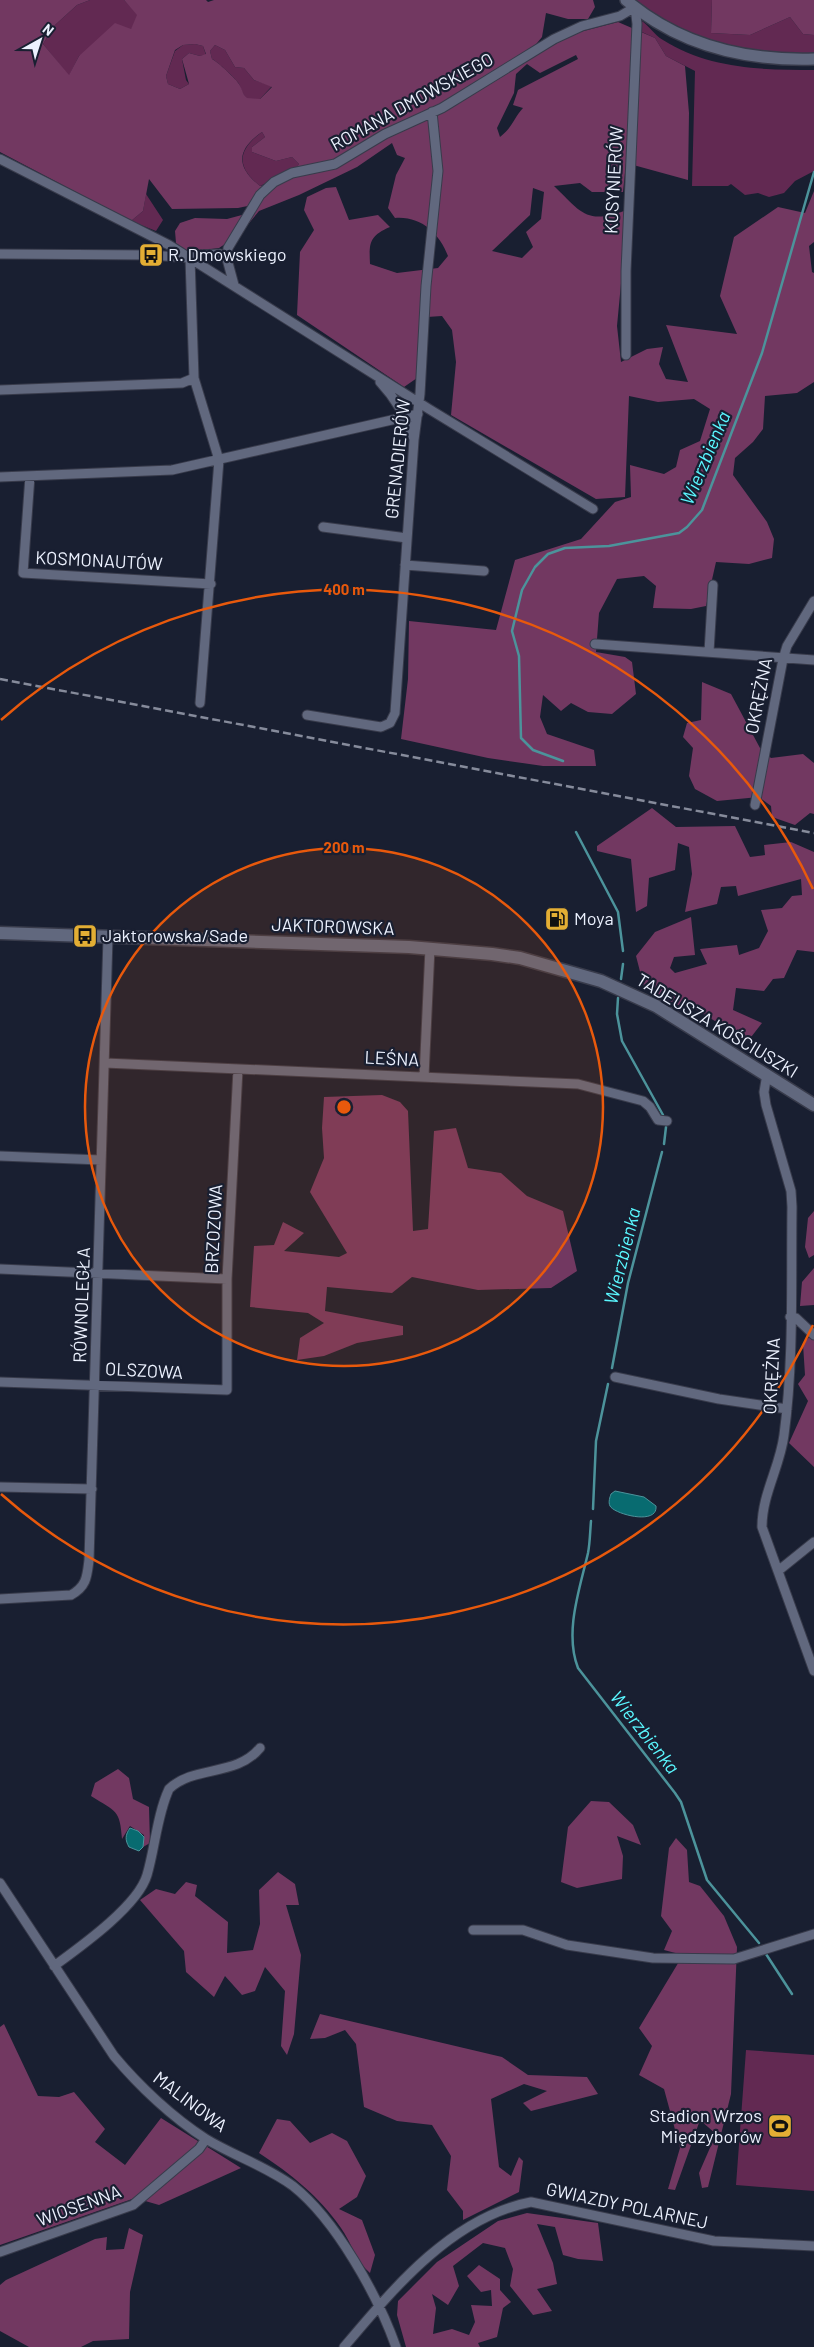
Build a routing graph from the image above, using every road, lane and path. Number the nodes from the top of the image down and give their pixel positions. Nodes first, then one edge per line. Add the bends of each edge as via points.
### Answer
1 (630, 4) edge
2 (814, 59) edge
3 (432, 112) junction
4 (0, 159) edge
5 (0, 254) edge
6 (190, 258) junction
7 (227, 259) junction
8 (234, 285) junction
9 (626, 355) dead end
10 (373, 374) junction
11 (194, 378) junction
12 (0, 390) edge
13 (420, 403) junction
14 (418, 414) junction
15 (406, 417) junction
16 (414, 440) junction
17 (219, 460) junction
18 (30, 476) junction
19 (0, 477) edge
20 (594, 509) dead end
21 (322, 527) dead end
22 (407, 538) junction
23 (405, 565) junction
24 (484, 572) dead end
25 (211, 584) junction
26 (713, 586) dead end
27 (814, 601) edge
28 (595, 644) dead end
29 (709, 652) junction
30 (782, 659) junction
31 (814, 660) edge
32 (200, 703) dead end
33 (307, 715) dead end
34 (755, 805) dead end
35 (0, 933) edge
36 (108, 937) junction
37 (430, 948) junction
38 (601, 981) joint
39 (104, 1064) junction
40 (238, 1069) junction
41 (766, 1074) junction
42 (424, 1077) junction
43 (814, 1105) edge
44 (667, 1121) dead end
45 (0, 1156) edge
46 (101, 1160) junction
47 (0, 1269) edge
48 (99, 1273) junction
49 (227, 1279) junction
50 (790, 1317) junction
51 (814, 1335) edge
52 (615, 1377) dead end
53 (0, 1382) edge
54 (96, 1385) junction
55 (227, 1390) joint
56 (787, 1409) junction
57 (0, 1487) edge
58 (92, 1490) junction
59 (814, 1542) edge
60 (778, 1572) junction
61 (0, 1599) edge
62 (814, 1671) edge
63 (260, 1748) dead end
64 (0, 1883) edge
65 (473, 1930) dead end
66 (814, 1934) edge
67 (54, 1966) junction
68 (206, 2139) junction
69 (814, 2246) edge
70 (0, 2252) edge
71 (379, 2306) junction
72 (344, 2347) edge
73 (396, 2347) edge

1 - 2 street via 701,44 743,55
1 - 3 street, ROMANA DMOWSKIEGO via 620,16 582,26 554,39
1 - 9 street, KOSYNIERÓW via 637,23 626,270
3 - 7 street, ROMANA DMOWSKIEGO via 385,134 335,164 292,173 274,182 260,195 228,248
3 - 13 street, GRENADIERÓW via 438,171 426,286
4 - 6 street via 156,237
5 - 6 street
6 - 7 street via 220,254
6 - 8 street
6 - 11 street
7 - 8 street
8 - 10 street
10 - 13 street
10 - 15 street via 394,397
11 - 12 street via 182,383
11 - 17 street
13 - 14 street, GRENADIERÓW
13 - 20 street
14 - 15 street
14 - 16 street, GRENADIERÓW
15 - 16 street
15 - 17 street
16 - 22 street, GRENADIERÓW
17 - 18 street via 172,470
17 - 25 street
18 - 19 street
18 - 25 street, KOSMONAUTÓW via 23,573
21 - 22 street
22 - 23 street, GRENADIERÓW
23 - 24 street
23 - 33 street, GRENADIERÓW via 395,713 390,723 381,727
25 - 32 street
26 - 29 street
27 - 30 street, OKRĘŻNA
28 - 29 street
29 - 30 street
30 - 31 street
30 - 34 street, OKRĘŻNA
35 - 36 main road, JAKTOROWSKA
36 - 37 main road, JAKTOROWSKA
36 - 39 street, RÓWNOLEGŁA
37 - 38 main road, JAKTOROWSKA via 520,958
37 - 42 street
38 - 41 main road, TADEUSZA KOŚCIUSZKI via 656,1006
39 - 40 street, LEŚNA
39 - 46 street, RÓWNOLEGŁA
40 - 42 street, LEŚNA
40 - 49 street, BRZOZOWA
41 - 43 main road, TADEUSZA KOŚCIUSZKI
41 - 50 street, OKRĘŻNA via 766,1105 791,1190
42 - 44 street, LEŚNA via 578,1084 643,1101 658,1120
45 - 46 street
46 - 48 street, RÓWNOLEGŁA
47 - 48 street
48 - 49 street
48 - 54 street, RÓWNOLEGŁA
49 - 55 street, BRZOZOWA
50 - 51 street via 796,1318
50 - 56 street, OKRĘŻNA
52 - 56 street via 718,1399
53 - 54 street, OLSZOWA
54 - 55 street, OLSZOWA
54 - 58 street, RÓWNOLEGŁA
56 - 60 street, OKRĘŻNA via 782,1448 762,1517 762,1527
57 - 58 street
58 - 61 street, RÓWNOLEGŁA via 86,1583 71,1595
59 - 60 street
60 - 62 street, OKRĘŻNA
63 - 67 street via 249,1760 187,1778 169,1789 142,1888 121,1911
64 - 67 street, MALINOWA
65 - 66 street via 526,1931 567,1945 653,1958 734,1959
67 - 68 street, MALINOWA via 114,2056 134,2080
68 - 70 street, WIOSENNA via 199,2149 133,2205
68 - 71 street, MALINOWA via 272,2172 306,2198 335,2231
69 - 71 street, GWIAZDY POLARNEJ via 697,2238 531,2202 506,2207 455,2236
71 - 72 street, GWIAZDY POLARNEJ
71 - 73 street, MALINOWA

